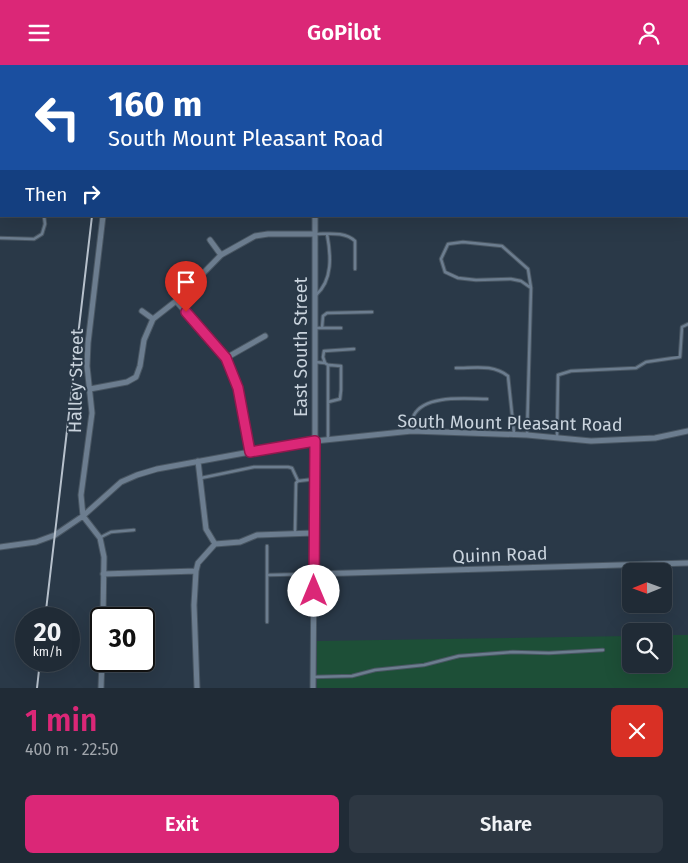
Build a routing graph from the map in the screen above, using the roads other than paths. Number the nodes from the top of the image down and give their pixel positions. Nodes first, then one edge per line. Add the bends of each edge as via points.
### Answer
1 (44, 217) edge
2 (103, 217) edge
3 (315, 217) edge
4 (327, 234) junction
5 (315, 235) junction
6 (0, 238) edge
7 (210, 240) dead end
8 (221, 255) junction
9 (355, 269) dead end
10 (531, 289) junction
11 (315, 296) junction
12 (176, 301) junction
13 (142, 311) dead end
14 (372, 312) dead end
15 (153, 319) junction
16 (688, 324) edge
17 (315, 328) junction
18 (322, 328) junction
19 (341, 328) dead end
20 (264, 336) dead end
21 (354, 349) dead end
22 (226, 358) junction
23 (315, 363) junction
24 (326, 364) junction
25 (456, 368) dead end
26 (90, 389) junction
27 (487, 399) dead end
28 (328, 403) junction
29 (412, 431) junction
30 (688, 431) edge
31 (514, 435) junction
32 (527, 435) junction
33 (557, 438) junction
34 (328, 439) junction
35 (315, 441) junction
36 (250, 452) junction
37 (198, 461) junction
38 (200, 479) junction
39 (315, 479) junction
40 (298, 481) junction
41 (83, 516) junction
42 (134, 530) dead end
43 (314, 533) junction
44 (295, 534) junction
45 (100, 538) junction
46 (215, 544) junction
47 (267, 546) dead end
48 (0, 547) edge
49 (688, 563) edge
50 (196, 571) junction
51 (103, 574) junction
52 (314, 574) junction
53 (267, 575) junction
54 (103, 607) edge
55 (267, 622) dead end
56 (603, 650) dead end
57 (102, 672) edge
58 (314, 677) junction
59 (102, 688) edge
60 (197, 688) edge
61 (313, 688) edge

1 - 6 lane via 42,234 34,239
2 - 26 street, Halley Street via 88,343
3 - 5 street, East South Street
4 - 5 lane
4 - 9 lane via 350,236 355,241
4 - 11 lane via 330,273
5 - 8 street via 255,236
5 - 11 street, East South Street
7 - 8 street
8 - 12 street
10 - 10 lane via 528,269 502,246 463,242 448,244 441,259 445,272 458,278 511,279 521,281
10 - 32 lane
11 - 17 street, East South Street
12 - 15 street
12 - 22 street
13 - 15 street
14 - 18 lane via 327,313 323,317
15 - 26 street via 144,340 136,377 127,382
16 - 33 lane via 682,327 680,357 646,361 636,368 571,371 558,375
17 - 18 lane
17 - 23 street, East South Street
18 - 19 lane
20 - 22 street
21 - 24 lane via 324,351
22 - 36 street via 238,388
23 - 24 lane
23 - 35 street, East South Street
24 - 28 lane
24 - 28 lane via 341,366 340,399
25 - 31 lane via 488,367 501,370 508,376
26 - 41 street, Halley Street via 92,413 81,495
27 - 29 lane via 430,402 414,416
28 - 34 lane
29 - 31 street, South Mount Pleasant Road
29 - 34 street, South Mount Pleasant Road
30 - 33 street, South Mount Pleasant Road via 656,438 591,441
31 - 32 street, South Mount Pleasant Road
32 - 33 street, South Mount Pleasant Road
34 - 35 street, South Mount Pleasant Road
35 - 36 street, South Mount Pleasant Road
35 - 39 street, East South Street
36 - 37 street, South Mount Pleasant Road
37 - 38 street
37 - 41 street, South Mount Pleasant Road via 157,469 121,482
38 - 40 lane via 254,467 288,467 292,468
38 - 46 street via 206,529
39 - 40 lane
39 - 43 street, East South Street
40 - 44 lane
41 - 45 street
41 - 48 street, South Mount Pleasant Road via 54,535 36,542
42 - 45 lane via 111,532
43 - 44 street
43 - 52 street, East South Street
44 - 46 street via 258,535 240,542
45 - 51 street
46 - 50 street via 198,563
47 - 53 lane
49 - 52 street, Quinn Road
50 - 51 street
50 - 60 street
51 - 54 street
52 - 53 lane
52 - 58 street, East South Street
53 - 55 lane
56 - 58 lane via 460,656 352,676
57 - 59 street
58 - 61 street, East South Street

